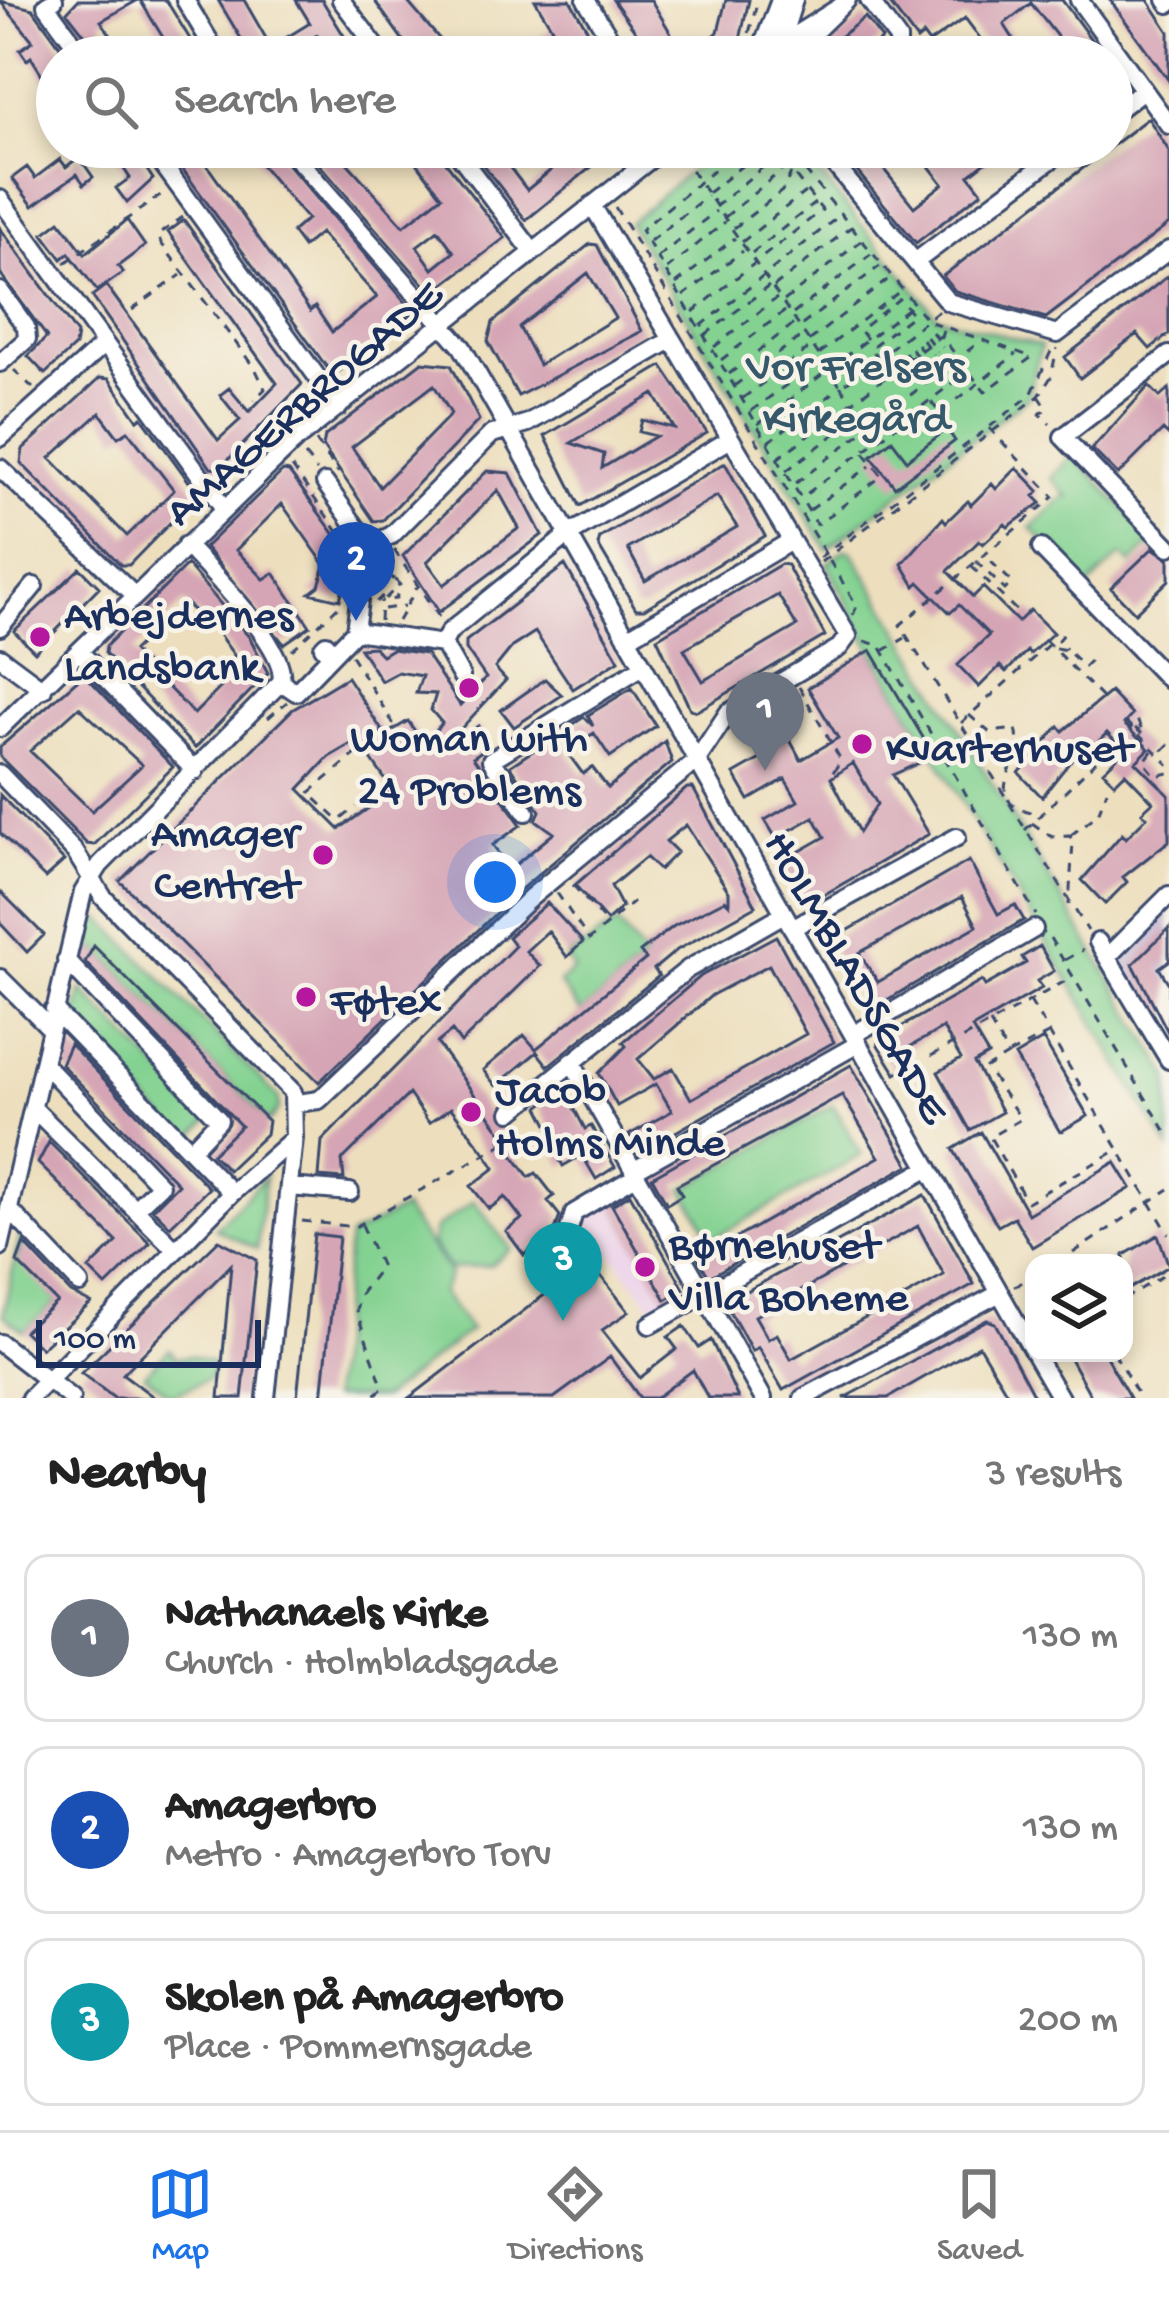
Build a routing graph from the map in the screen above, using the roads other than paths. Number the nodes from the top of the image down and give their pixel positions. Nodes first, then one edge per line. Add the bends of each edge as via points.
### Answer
1 (54, 0) edge
2 (185, 0) edge
3 (341, 0) edge
4 (586, 0) edge
5 (780, 0) edge
6 (794, 0) edge
7 (869, 0) edge
8 (1079, 0) edge
9 (842, 4) edge
10 (69, 36) edge
11 (206, 36) edge
12 (368, 36) edge
13 (604, 36) edge
14 (770, 36) edge
15 (784, 36) edge
16 (802, 36) edge
17 (896, 36) edge
18 (1105, 36) edge
19 (1133, 76) edge
20 (1143, 90) junction
21 (1133, 98) edge
22 (1169, 125) edge
23 (165, 168) edge
24 (306, 168) edge
25 (474, 168) edge
26 (639, 168) edge
27 (837, 168) edge
28 (1040, 168) edge
29 (0, 199) edge
30 (600, 199) junction
31 (1169, 250) edge
32 (533, 253) junction
33 (915, 262) junction
34 (0, 292) edge
35 (442, 322) junction
36 (671, 340) junction
37 (103, 345) junction
38 (1169, 355) edge
39 (2, 362) edge
40 (339, 406) junction
41 (508, 430) junction
42 (0, 438) edge
43 (729, 440) junction
44 (0, 468) edge
45 (325, 482) road end
46 (223, 507) junction
47 (568, 535) junction
48 (791, 541) junction
49 (386, 544) junction
50 (186, 545) junction
51 (1169, 547) edge
52 (1041, 548) dead end
53 (34, 586) dead end
54 (135, 596) junction
55 (2, 620) edge
56 (444, 636) junction
57 (627, 638) junction
58 (346, 639) junction
59 (80, 652) junction
60 (0, 657) edge
61 (643, 666) junction
62 (461, 676) dead end
63 (1169, 680) edge
64 (289, 687) junction
65 (43, 689) junction
66 (0, 728) edge
67 (697, 760) junction
68 (195, 772) junction
69 (0, 775) edge
70 (526, 812) dead end
71 (957, 836) dead end
72 (91, 878) junction
73 (1169, 896) edge
74 (788, 921) junction
75 (1034, 929) dead end
76 (66, 960) junction
77 (0, 978) edge
78 (52, 1019) junction
79 (856, 1039) junction
80 (1169, 1060) edge
81 (572, 1062) junction
82 (43, 1063) junction
83 (297, 1103) junction
84 (34, 1108) junction
85 (513, 1117) road end
86 (294, 1138) junction
87 (191, 1150) junction
88 (0, 1156) edge
89 (929, 1168) junction
90 (17, 1172) junction
91 (635, 1173) junction
92 (290, 1187) junction
93 (232, 1192) junction
94 (350, 1192) dead end
95 (135, 1209) junction
96 (9, 1210) junction
97 (0, 1247) edge
98 (176, 1249) junction
99 (562, 1252) dead end
100 (80, 1284) dead end
101 (1000, 1293) junction
102 (703, 1294) junction
103 (95, 1301) dead end
104 (111, 1317) junction
105 (650, 1325) dead end
106 (1025, 1337) edge
107 (0, 1342) edge
108 (1039, 1362) edge
109 (45, 1379) junction
110 (816, 1395) edge
111 (30, 1398) edge
112 (71, 1398) edge
113 (266, 1398) edge
114 (763, 1398) edge
115 (1060, 1398) edge

1 - 10 street via 46,5
2 - 11 street
3 - 12 street
4 - 13 street
5 - 14 street
6 - 15 street
7 - 17 street
8 - 18 street
9 - 16 street
19 - 20 street
20 - 21 street
20 - 22 street
23 - 40 street
24 - 35 street, HOLMBLADSGADE
25 - 32 street
26 - 30 street, AMAGERBROGADE
27 - 33 street
28 - 33 street
29 - 37 street
30 - 32 street, AMAGERBROGADE
30 - 36 street
31 - 33 street via 1057,334 948,302
32 - 35 street, AMAGERBROGADE
34 - 39 street via 27,338
35 - 40 street, AMAGERBROGADE
35 - 41 street, HOLMBLADSGADE
36 - 41 street
36 - 43 street
37 - 42 street
37 - 46 street
38 - 51 street via 1063,437
40 - 46 street, AMAGERBROGADE
41 - 47 street, HOLMBLADSGADE
41 - 49 street via 492,434
43 - 47 street
43 - 48 street
44 - 54 street
45 - 49 street via 361,534
46 - 50 street, AMAGERBROGADE
47 - 56 street
47 - 57 street, HOLMBLADSGADE
48 - 57 street
48 - 67 street via 848,636 728,713
49 - 58 street via 353,595
50 - 54 street, AMAGERBROGADE
50 - 64 street via 241,606
52 - 63 street
53 - 55 street
54 - 59 street, AMAGERBROGADE
56 - 58 street
56 - 62 street
57 - 61 street, HOLMBLADSGADE
58 - 64 street
59 - 65 street, AMAGERBROGADE
59 - 68 street
60 - 65 street
61 - 67 street, HOLMBLADSGADE
61 - 70 street via 490,760
64 - 68 street
65 - 66 street, AMAGERBROGADE
67 - 74 street, HOLMBLADSGADE
67 - 83 street via 555,877 320,1100
68 - 72 street
69 - 72 street
71 - 74 street
72 - 76 street
72 - 83 street via 287,1083
73 - 80 street via 1102,949
74 - 79 street, HOLMBLADSGADE
74 - 81 street via 688,969
75 - 79 street
76 - 78 street
76 - 87 street via 219,1120
77 - 78 street
78 - 82 street
78 - 87 street
79 - 89 street, HOLMBLADSGADE
79 - 91 street
81 - 85 street
81 - 91 street
82 - 84 street
82 - 95 street via 160,1184
83 - 86 street
84 - 90 street
84 - 95 street
86 - 92 street
86 - 93 street
87 - 93 street
88 - 90 street
89 - 101 street, HOLMBLADSGADE
89 - 102 street
90 - 96 street
91 - 99 street via 574,1214
91 - 102 street
92 - 94 street
92 - 113 street
93 - 98 street
95 - 98 street
96 - 97 street
96 - 100 street
98 - 104 street
101 - 106 street, HOLMBLADSGADE
101 - 110 street
102 - 105 street
102 - 114 street
103 - 104 street
104 - 109 street
107 - 109 street
108 - 115 street, HOLMBLADSGADE
109 - 111 street
109 - 112 street

